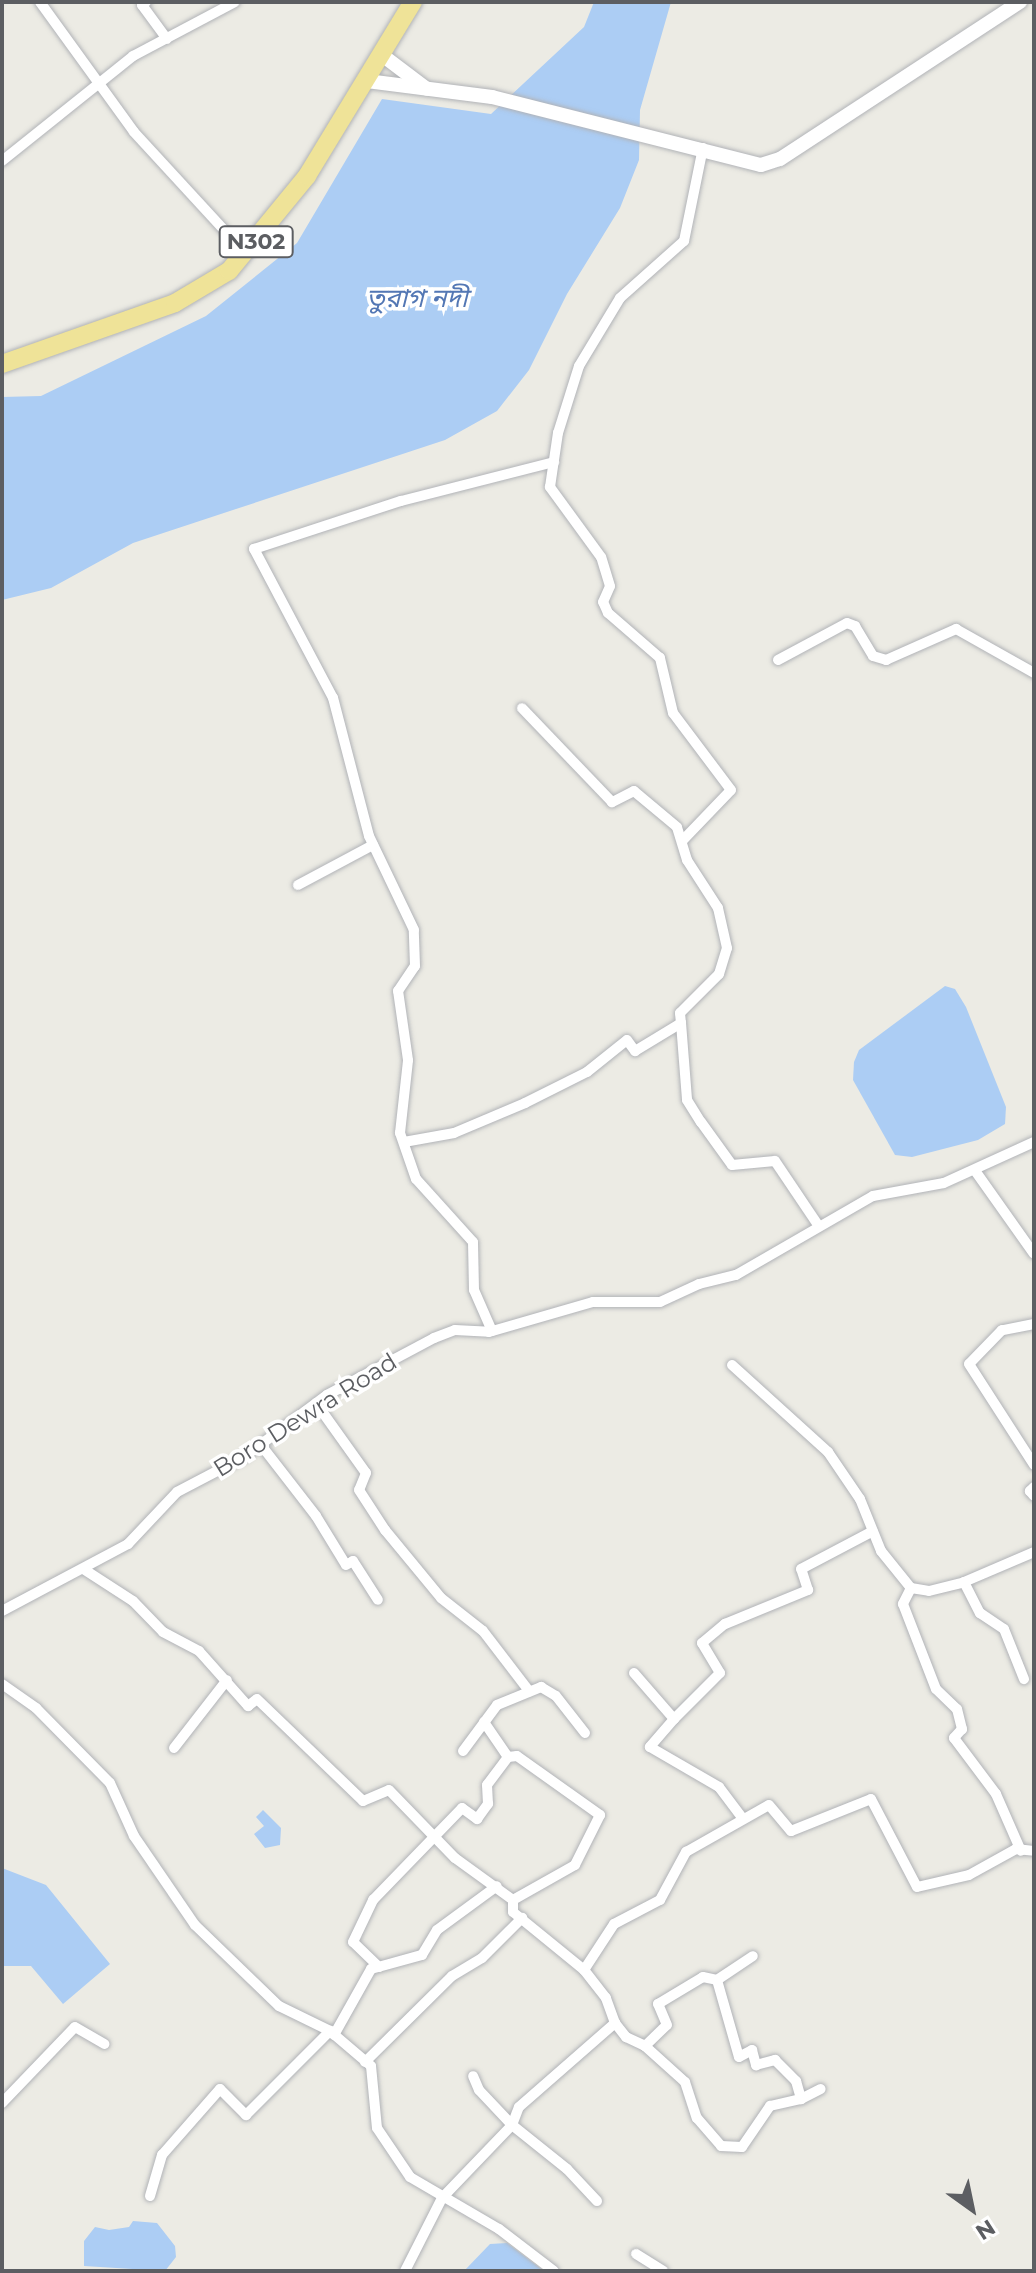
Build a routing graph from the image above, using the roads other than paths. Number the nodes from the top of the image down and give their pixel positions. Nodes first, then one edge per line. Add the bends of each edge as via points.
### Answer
1 (40, 2) edge
2 (146, 2) edge
3 (235, 2) edge
4 (413, 2) edge
5 (1020, 2) edge
6 (167, 39) junction
7 (382, 55) junction
8 (367, 81) junction
9 (98, 84) junction
10 (428, 89) junction
11 (696, 146) junction
12 (2, 161) edge
13 (246, 254) junction
14 (2, 364) edge
15 (554, 462) junction
16 (778, 660) dead end
17 (1034, 673) edge
18 (522, 708) dead end
19 (683, 840) junction
20 (373, 845) junction
21 (298, 885) dead end
22 (681, 1023) junction
23 (404, 1142) junction
24 (1032, 1146) edge
25 (976, 1172) junction
26 (818, 1225) junction
27 (1034, 1254) edge
28 (1034, 1325) edge
29 (492, 1331) junction
30 (732, 1365) dead end
31 (316, 1403) junction
32 (261, 1445) junction
33 (1034, 1465) edge
34 (1034, 1487) edge
35 (1034, 1496) edge
36 (873, 1531) junction
37 (1034, 1552) edge
38 (85, 1570) junction
39 (964, 1582) junction
40 (911, 1588) junction
41 (378, 1600) dead end
42 (2, 1611) edge
43 (634, 1673) dead end
44 (1024, 1679) dead end
45 (227, 1680) junction
46 (2, 1684) edge
47 (529, 1691) junction
48 (674, 1719) junction
49 (484, 1722) junction
50 (585, 1733) dead end
51 (174, 1748) dead end
52 (463, 1751) dead end
53 (508, 1757) junction
54 (741, 1816) junction
55 (434, 1837) junction
56 (1021, 1851) junction
57 (1034, 1851) edge
58 (497, 1886) junction
59 (513, 1900) junction
60 (522, 1918) junction
61 (753, 1956) dead end
62 (379, 1967) junction
63 (584, 1970) junction
64 (717, 1980) junction
65 (615, 2023) junction
66 (332, 2033) junction
67 (105, 2044) dead end
68 (645, 2046) junction
69 (365, 2062) junction
70 (473, 2076) dead end
71 (821, 2089) dead end
72 (801, 2099) junction
73 (2, 2103) edge
74 (512, 2125) junction
75 (150, 2196) dead end
76 (442, 2198) junction
77 (597, 2201) dead end
78 (636, 2254) dead end
79 (405, 2271) edge
80 (554, 2271) edge
81 (663, 2271) edge

1 - 9 street
2 - 6 street via 142,5
3 - 6 street
4 - 7 highway, N302
5 - 11 street via 772,163
6 - 9 street via 133,56
7 - 8 highway, N302
7 - 10 street
8 - 10 street
8 - 13 highway, N302 via 307,176
9 - 12 street
9 - 13 street via 134,132
10 - 11 street via 492,97
11 - 15 street via 684,241 620,298 586,355 558,433
13 - 14 highway, N302 via 204,289 175,303
15 - 19 street via 550,487 601,557 608,577 603,602 608,613 660,658 673,713 731,790
15 - 20 street via 401,501 254,549 333,698
16 - 17 street via 847,623 855,626 873,656 886,660 956,629
18 - 19 street via 612,802 634,791 669,819
19 - 22 street via 687,860 722,918 727,948 719,974 680,1013
20 - 21 street
20 - 23 street via 396,884 416,943 415,966 398,991 408,1060
22 - 23 street via 635,1051 627,1040 587,1072 525,1103 454,1133
22 - 26 street via 687,1100 701,1122 732,1165 775,1161
23 - 29 street via 416,1179 473,1242 474,1290
24 - 25 street, Boro Dewra Road
25 - 26 street, Boro Dewra Road via 873,1196
25 - 27 street
26 - 29 street, Boro Dewra Road via 736,1275 660,1302 593,1302
28 - 33 street via 1002,1330 969,1364
29 - 31 street, Boro Dewra Road via 470,1335 455,1330 434,1338
30 - 36 street via 828,1452 860,1499
31 - 32 street, Boro Dewra Road
31 - 47 street via 366,1473 359,1490 385,1530 441,1598 483,1631
32 - 38 street, Boro Dewra Road via 177,1492 128,1544
32 - 41 street via 346,1565 353,1561
34 - 35 street
36 - 40 street via 881,1551
36 - 48 street via 801,1569 808,1590 725,1624 702,1643 720,1673
37 - 39 street
38 - 42 street, Boro Dewra Road
38 - 45 street via 133,1601 163,1632 199,1651
39 - 40 street via 929,1591
39 - 44 street via 980,1613 1004,1629
40 - 56 street via 903,1604 936,1689 957,1709 962,1729 954,1738 996,1794
43 - 48 street
45 - 51 street
45 - 55 street via 248,1706 257,1699 363,1801 389,1790
46 - 66 street via 36,1708 110,1783 134,1836 195,1925 279,2006
47 - 49 street via 497,1705
47 - 50 street via 547,1688
48 - 54 street via 650,1747 719,1787
49 - 52 street
49 - 53 street
53 - 55 street via 487,1785 488,1804 477,1819 462,1808
53 - 59 street via 517,1756 600,1815 575,1865
54 - 56 street via 769,1805 791,1831 871,1799 917,1887 969,1875
54 - 63 street via 686,1852 660,1900 614,1924
55 - 58 street
55 - 62 street via 373,1900 353,1942
56 - 57 street
58 - 59 street
58 - 62 street via 437,1930 422,1955
59 - 60 street via 513,1912
60 - 63 street
60 - 69 street via 482,1958 452,1976
61 - 64 street
62 - 66 street via 371,1969
63 - 65 street via 606,1998
64 - 68 street via 703,1977 658,2004 667,2025
64 - 72 street via 739,2057 752,2050 756,2065 775,2060 796,2081
65 - 68 street via 626,2037
65 - 74 street via 519,2107
66 - 69 street
66 - 75 street via 246,2115 220,2089 162,2155
67 - 73 street via 75,2027
68 - 72 street via 685,2082 697,2118 721,2146 742,2147 770,2106
69 - 76 street via 371,2066 377,2128 410,2177
70 - 74 street via 479,2090
71 - 72 street
74 - 76 street
74 - 77 street
76 - 79 street
76 - 80 street via 499,2229
78 - 81 street

